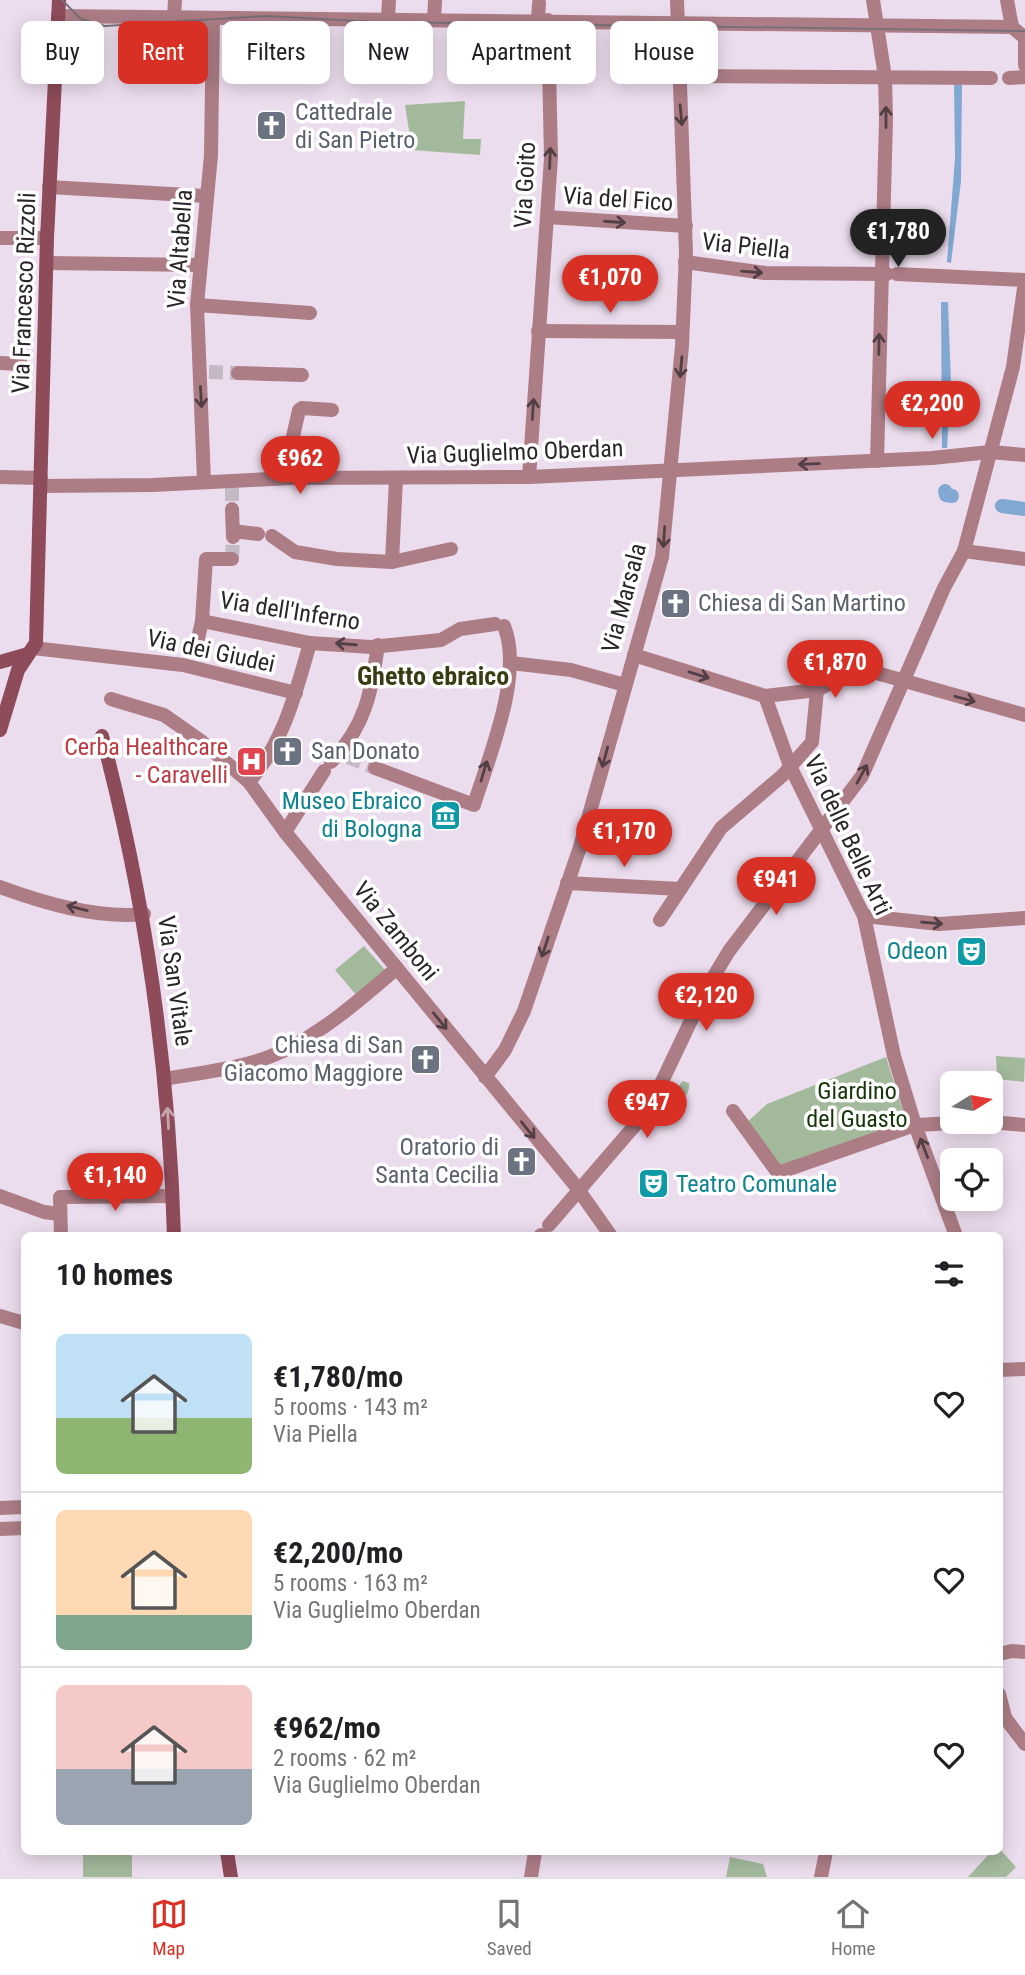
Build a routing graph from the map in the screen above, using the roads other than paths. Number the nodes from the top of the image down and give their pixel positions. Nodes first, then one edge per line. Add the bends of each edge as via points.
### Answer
1 (59, 0) edge
2 (175, 0) edge
3 (389, 0) edge
4 (677, 0) edge
5 (873, 0) edge
6 (1007, 0) edge
7 (435, 1) edge
8 (539, 3) dead end
9 (58, 16) junction
10 (174, 18) junction
11 (213, 19) junction
12 (388, 19) junction
13 (434, 19) junction
14 (543, 20) junction
15 (610, 21) edge
16 (677, 21) edge
17 (718, 23) edge
18 (877, 25) junction
19 (1012, 27) junction
20 (1025, 38) edge
21 (1025, 65) edge
22 (718, 76) edge
23 (884, 77) junction
24 (1025, 77) edge
25 (991, 78) dead end
26 (1009, 78) dead end
27 (678, 84) edge
28 (49, 187) junction
29 (205, 196) junction
30 (547, 217) junction
31 (686, 226) junction
32 (0, 238) edge
33 (47, 238) junction
34 (685, 262) junction
35 (47, 263) junction
36 (199, 265) junction
37 (888, 274) junction
38 (1025, 280) edge
39 (197, 305) junction
40 (310, 313) dead end
41 (538, 331) junction
42 (682, 332) junction
43 (0, 363) edge
44 (20, 364) dead end
45 (238, 373) tunnel mouth
46 (302, 375) dead end
47 (332, 410) dead end
48 (990, 452) junction
49 (1025, 455) edge
50 (877, 461) junction
51 (668, 469) junction
52 (0, 477) edge
53 (529, 477) junction
54 (291, 478) junction
55 (396, 479) junction
56 (204, 481) junction
57 (41, 482) junction
58 (232, 509) tunnel mouth
59 (451, 549) dead end
60 (964, 551) junction
61 (232, 559) dead end
62 (1025, 559) edge
63 (392, 562) junction
64 (202, 621) junction
65 (310, 643) junction
66 (378, 645) junction
67 (31, 651) junction
68 (634, 655) junction
69 (194, 658) junction
70 (0, 662) edge
71 (511, 663) junction
72 (905, 683) junction
73 (625, 685) junction
74 (817, 690) junction
75 (296, 693) junction
76 (765, 696) junction
77 (111, 699) dead end
78 (1025, 715) edge
79 (0, 730) edge
80 (102, 736) dead end
81 (790, 766) junction
82 (375, 768) tunnel mouth
83 (249, 782) junction
84 (823, 830) junction
85 (285, 832) junction
86 (567, 883) junction
87 (0, 887) edge
88 (680, 889) junction
89 (144, 914) junction
90 (864, 916) junction
91 (1025, 918) edge
92 (660, 920) dead end
93 (397, 968) junction
94 (485, 1077) junction
95 (165, 1079) junction
96 (733, 1111) dead end
97 (1003, 1123) edge
98 (940, 1124) edge
99 (915, 1125) junction
100 (1025, 1125) edge
101 (579, 1191) junction
102 (0, 1196) edge
103 (172, 1196) junction
104 (59, 1214) junction
105 (61, 1232) edge
106 (174, 1232) edge
107 (543, 1232) edge
108 (609, 1232) edge
109 (955, 1232) edge
110 (0, 1316) edge
111 (21, 1322) edge
112 (1025, 1369) edge
113 (1003, 1370) edge
114 (21, 1507) edge
115 (0, 1508) edge
116 (21, 1528) edge
117 (0, 1530) edge
118 (1025, 1652) edge
119 (1003, 1653) edge
120 (1003, 1714) edge
121 (1025, 1744) edge
122 (227, 1855) edge
123 (535, 1855) edge
124 (825, 1855) edge
125 (231, 1877) edge
126 (531, 1877) edge
127 (821, 1877) edge

1 - 9 street, Via Francesco Rizzoli
2 - 10 street
3 - 12 street
4 - 16 street, Via Marsala
5 - 18 street
6 - 19 street
7 - 13 street
8 - 14 street, Via Goito
9 - 10 street
9 - 28 street, Via Francesco Rizzoli
10 - 11 street
11 - 12 street
11 - 29 street, Via Altabella via 211,155
12 - 13 street
13 - 14 street
14 - 15 street
30 -> 14 street, Via Goito via 551,158
17 - 18 street
18 - 19 street
18 - 23 street
19 - 20 street
20 - 21 street
22 - 23 street
23 - 25 street
37 -> 23 street
24 - 26 street
27 -> 31 street, Via Marsala
28 - 29 street
28 - 33 street, Via Francesco Rizzoli
29 - 36 street, Via Altabella
30 -> 31 street, Via del Fico
30 - 41 street, Via Goito
31 - 34 street, Via Marsala
32 - 33 street
33 - 35 street, Via Francesco Rizzoli
34 -> 37 street, Via Piella via 765,273
34 - 42 street, Via Marsala
35 - 36 street
35 - 57 street, Via Francesco Rizzoli
36 - 39 street, Via Altabella
37 - 38 street, Via Piella
50 -> 37 street
38 - 48 street via 1018,346
39 - 40 street
39 -> 56 street, Via Altabella via 204,372
41 - 42 street
53 -> 41 street, Via Goito
42 -> 51 street, Via Marsala
43 - 44 street
45 - 46 street
47 - 54 street via 299,410
48 - 49 street, Via Guglielmo Oberdan
48 - 50 street, Via Guglielmo Oberdan
48 - 60 street
50 -> 51 street, Via Guglielmo Oberdan
51 - 53 street, Via Guglielmo Oberdan
51 -> 68 street, Via Marsala via 662,557
52 - 57 street, Via Guglielmo Oberdan
53 - 55 street, Via Guglielmo Oberdan
54 - 55 street, Via Guglielmo Oberdan
54 - 56 street, Via Guglielmo Oberdan via 232,484
55 - 63 street
56 - 57 street, Via Guglielmo Oberdan
57 - 67 street, Via Francesco Rizzoli via 36,643
58 - 63 street via 233,534 265,535 295,552
59 - 63 street
60 - 62 street
60 - 72 street
61 - 64 street via 206,559
64 - 65 street, Via dell'Inferno
64 - 69 street
66 -> 65 street, Via dell'Inferno
65 - 75 street
66 - 71 street, Via dell'Inferno via 441,640 460,629 500,625 510,641
66 - 85 street via 371,695 348,743
67 - 69 street, Via dei Giudei
67 - 70 street
67 - 79 street via 13,683
68 - 73 street, Via Marsala
68 -> 76 street
69 - 75 street, Via dei Giudei
71 - 73 street via 571,670
82 -> 71 street via 474,805 502,712
72 - 74 street via 862,670
72 -> 78 street
84 -> 72 street via 862,776
73 -> 86 street, Via Marsala
74 - 76 street
74 - 81 street via 812,742
75 - 83 street via 277,743
76 - 81 street, Via delle Belle Arti
77 - 83 street, Via Zamboni via 169,718
80 - 89 street, Via San Vitale
81 - 84 street, Via delle Belle Arti
81 - 88 street via 722,828
83 - 85 street, Via Zamboni
84 - 90 street, Via delle Belle Arti
84 - 101 street via 734,943 706,989 654,1101
85 - 93 street, Via Zamboni
86 - 88 street
86 -> 94 street, Via Marsala via 524,1011
89 -> 87 street via 92,912
88 - 92 street
89 - 95 street, Via San Vitale
90 -> 91 street via 939,924
90 - 99 street, Via delle Belle Arti via 894,1056
93 -> 94 street, Via Zamboni
93 - 95 street via 321,1030 282,1051 232,1067
94 -> 101 street, Via Zamboni
103 -> 95 street, Via San Vitale
96 - 99 street via 778,1173
97 - 100 street
98 - 99 street
109 -> 99 street, Via delle Belle Arti
101 - 107 street
101 - 108 street, Via Zamboni
102 - 104 street
103 - 104 street via 62,1196
103 - 106 street, Via San Vitale
104 - 105 street
110 - 111 street
112 - 113 street
114 - 115 street
116 - 117 street
118 - 119 street
120 - 121 street
122 - 125 street
123 - 126 street
124 - 127 street

